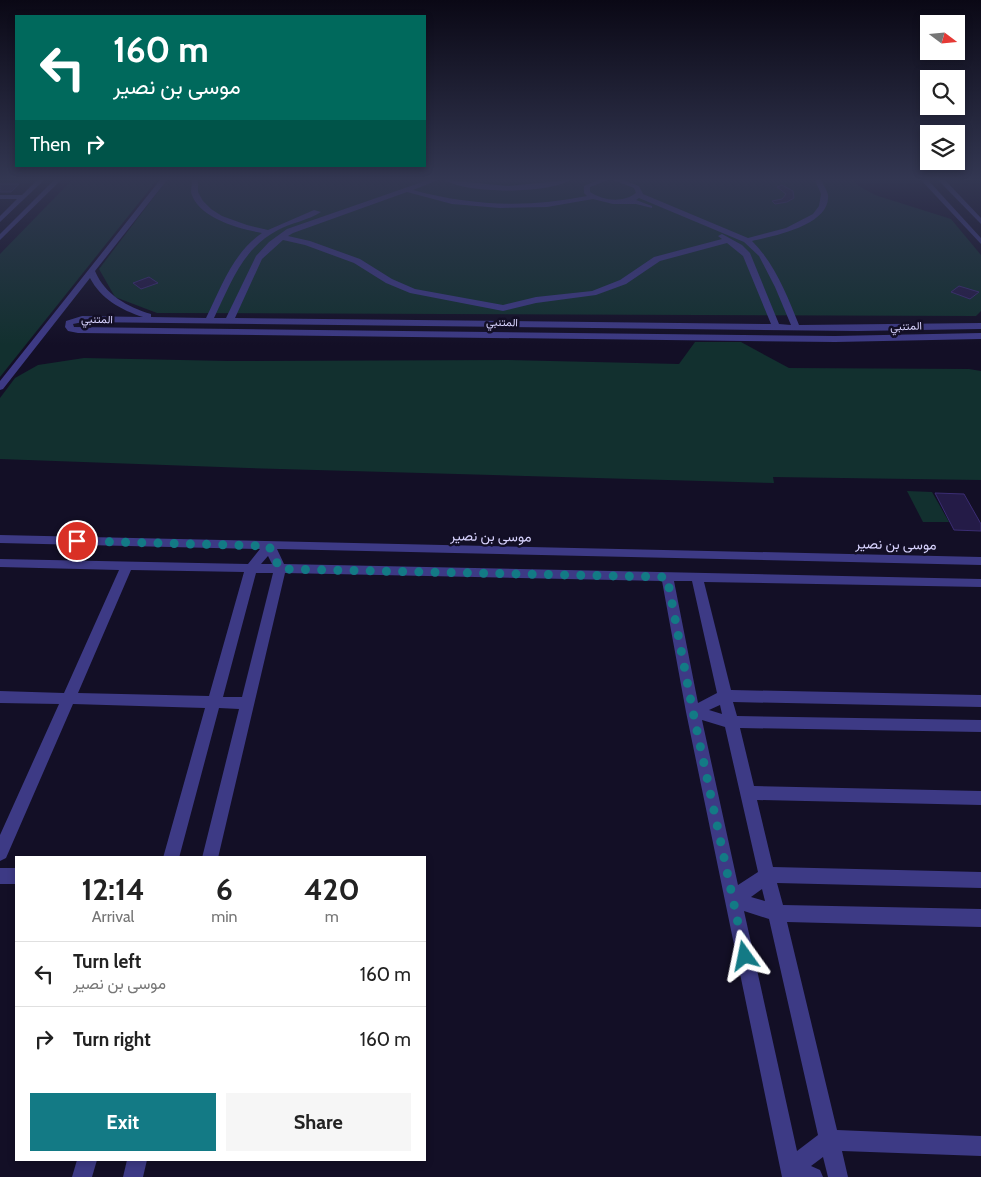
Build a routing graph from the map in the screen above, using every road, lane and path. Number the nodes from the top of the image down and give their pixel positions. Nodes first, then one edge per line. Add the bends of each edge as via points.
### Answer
1 (121, 235) edge
2 (264, 235) edge
3 (285, 235) edge
4 (717, 235) edge
5 (736, 235) edge
6 (765, 235) edge
7 (281, 237) junction
8 (729, 240) junction
9 (748, 240) junction
10 (92, 271) junction
11 (160, 320) junction
12 (209, 320) junction
13 (229, 320) junction
14 (981, 326) edge
15 (776, 327) junction
16 (796, 327) junction
17 (981, 336) edge
18 (0, 387) edge
19 (0, 539) edge
20 (269, 546) junction
21 (981, 561) edge
22 (0, 563) edge
23 (127, 566) junction
24 (251, 568) junction
25 (280, 569) junction
26 (667, 577) junction
27 (697, 577) junction
28 (981, 583) edge
29 (724, 696) junction
30 (0, 697) edge
31 (68, 699) junction
32 (981, 701) edge
33 (214, 702) junction
34 (248, 703) junction
35 (693, 712) junction
36 (730, 722) junction
37 (981, 726) edge
38 (747, 793) junction
39 (981, 798) edge
40 (0, 853) edge
41 (172, 856) edge
42 (210, 856) edge
43 (767, 875) junction
44 (0, 876) edge
45 (15, 876) edge
46 (981, 880) edge
47 (733, 899) junction
48 (775, 913) junction
49 (981, 918) edge
50 (829, 1140) junction
51 (981, 1146) edge
52 (87, 1161) edge
53 (137, 1161) edge
54 (791, 1173) edge
55 (82, 1177) edge
56 (133, 1177) edge
57 (813, 1177) edge
58 (838, 1177) edge

1 - 10 street
2 - 12 street via 240,258
3 - 7 street
4 - 8 street
5 - 9 street
6 - 9 street
7 - 8 street via 357,261 389,281 413,291 503,308 593,293 623,282 657,259
7 - 13 street via 259,258
8 - 15 street via 747,255
9 - 16 street via 762,255
10 - 11 street via 93,279 102,291 136,313
10 - 18 street
11 - 12 street, المتنبي
11 - 17 street, المتنبي via 82,319 69,323 69,327 78,330 835,339
12 - 13 street, المتنبي
13 - 15 street, المتنبي
14 - 16 street, المتنبي
15 - 16 street, المتنبي
19 - 20 street, موسى بن نصير
20 - 21 street, موسى بن نصير
20 - 24 street
20 - 25 street
22 - 23 street
23 - 24 street
23 - 31 street
24 - 25 street
24 - 33 street
25 - 26 street
25 - 34 street
26 - 27 street
26 - 35 street
27 - 28 street
27 - 29 street
29 - 32 street
29 - 35 street
29 - 36 street
30 - 31 street
31 - 33 street
31 - 40 street
33 - 34 street
33 - 41 street
34 - 42 street
35 - 36 street
35 - 47 street
36 - 37 street
36 - 38 street
38 - 39 street
38 - 43 street
43 - 46 street
43 - 47 street
43 - 48 street
44 - 45 street
47 - 48 street
47 - 54 street
48 - 49 street
48 - 50 street
50 - 51 street
50 - 54 street
50 - 58 street
52 - 55 street
53 - 56 street
54 - 57 street

